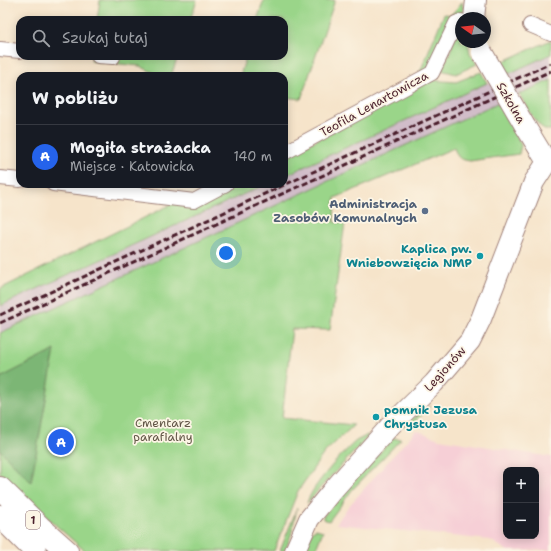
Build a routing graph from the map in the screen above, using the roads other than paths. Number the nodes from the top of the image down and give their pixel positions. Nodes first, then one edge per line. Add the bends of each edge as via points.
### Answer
1 (455, 25) edge
2 (530, 25) dead end
3 (551, 34) edge
4 (481, 48) edge
5 (0, 49) edge
6 (16, 51) edge
7 (288, 151) edge
8 (549, 160) edge
9 (0, 178) edge
10 (16, 180) edge
11 (86, 188) edge
12 (218, 188) edge
13 (0, 488) edge
14 (0, 516) edge
15 (35, 551) edge
16 (66, 551) edge
17 (295, 551) edge

1 - 7 street, Teofila Lenartowicza via 432,72
2 - 3 street
4 - 8 street, Szkolna, bridge via 525,126
5 - 6 street
8 - 17 street, Legionów via 534,182 470,341 332,491 309,519
9 - 10 street
11 - 12 street via 194,201
13 - 16 main road, 1
14 - 15 main road, 1

